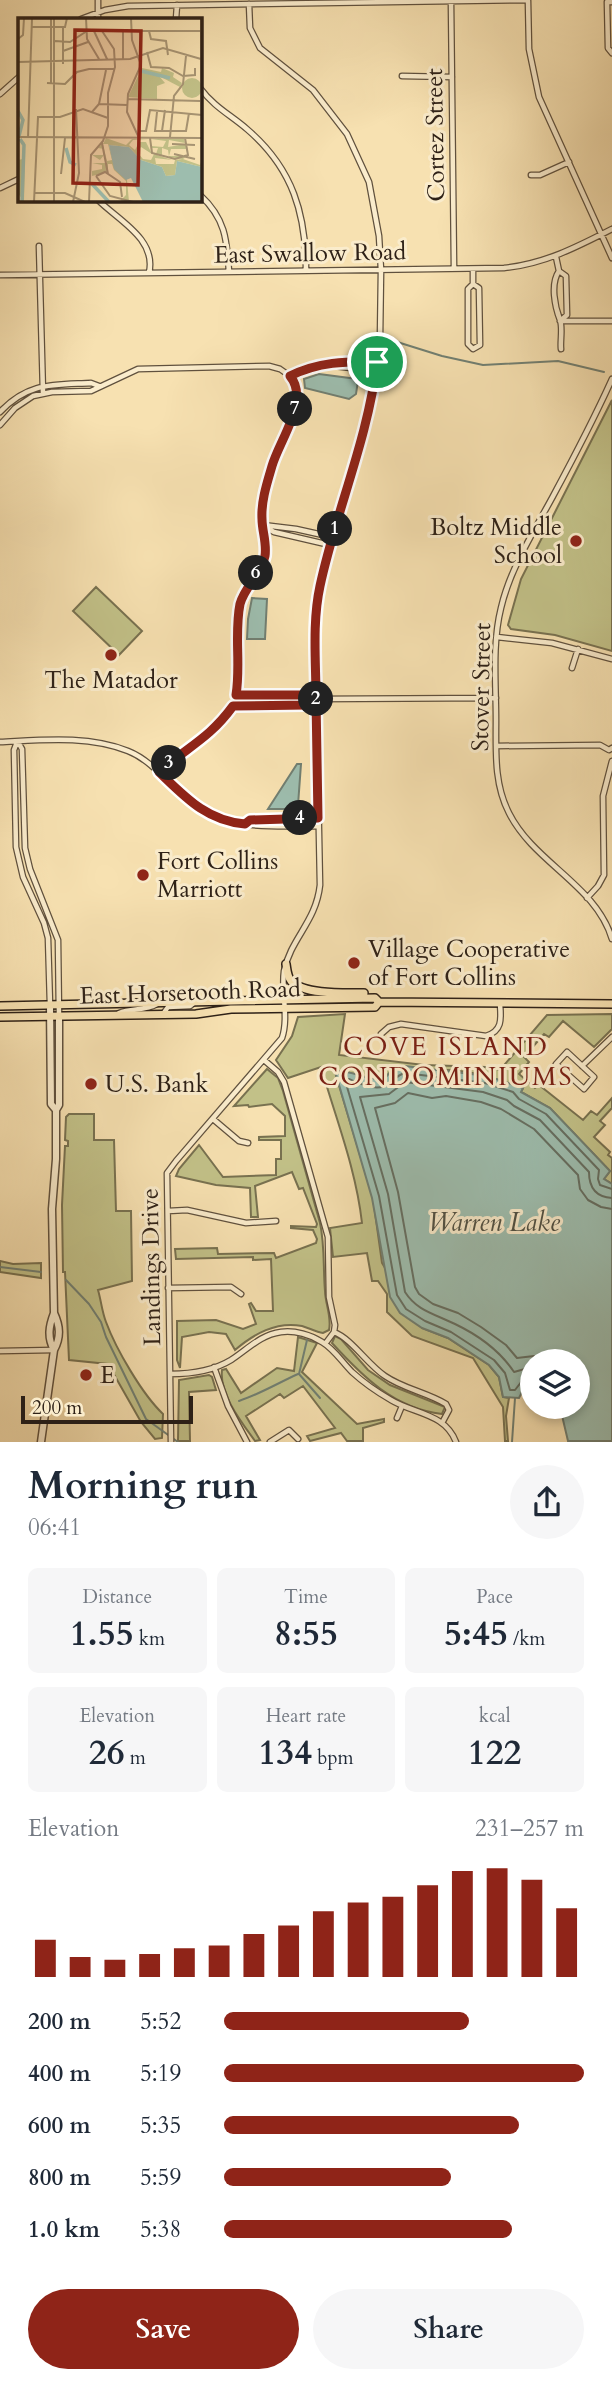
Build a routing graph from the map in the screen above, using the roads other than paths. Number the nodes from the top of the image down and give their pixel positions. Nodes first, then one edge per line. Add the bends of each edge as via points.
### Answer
1 (98, 0) edge
2 (528, 0) edge
3 (350, 1) edge
4 (451, 1) edge
5 (612, 2) edge
6 (249, 4) junction
7 (177, 5) junction
8 (98, 12) junction
9 (83, 18) edge
10 (98, 18) edge
11 (176, 18) edge
12 (612, 53) edge
13 (402, 76) dead end
14 (452, 76) junction
15 (18, 78) edge
16 (201, 89) edge
17 (0, 94) edge
18 (569, 162) junction
19 (531, 176) dead end
20 (18, 179) edge
21 (0, 188) edge
22 (201, 196) edge
23 (99, 201) edge
24 (612, 229) edge
25 (603, 234) junction
26 (39, 246) dead end
27 (556, 257) junction
28 (612, 258) edge
29 (454, 268) junction
30 (473, 268) junction
31 (381, 270) junction
32 (306, 271) junction
33 (559, 271) junction
34 (229, 272) junction
35 (149, 273) junction
36 (0, 275) edge
37 (40, 275) junction
38 (473, 284) junction
39 (612, 320) edge
40 (560, 321) junction
41 (561, 349) dead end
42 (377, 362) junction
43 (330, 363) junction
44 (376, 371) junction
45 (290, 376) junction
46 (612, 379) edge
47 (43, 386) junction
48 (100, 386) junction
49 (43, 393) junction
50 (0, 412) edge
51 (0, 425) edge
52 (262, 525) junction
53 (332, 537) junction
54 (330, 544) junction
55 (497, 638) junction
56 (578, 649) junction
57 (612, 659) edge
58 (572, 668) dead end
59 (236, 695) junction
60 (496, 698) junction
61 (316, 699) junction
62 (233, 706) junction
63 (18, 741) junction
64 (0, 742) edge
65 (496, 746) junction
66 (611, 749) edge
67 (612, 756) edge
68 (612, 761) edge
69 (159, 772) junction
70 (318, 818) junction
71 (245, 824) junction
72 (318, 826) junction
73 (587, 898) junction
74 (612, 939) edge
75 (286, 964) junction
76 (283, 999) junction
77 (376, 1000) junction
78 (196, 1002) junction
79 (160, 1003) junction
80 (500, 1003) junction
81 (612, 1004) edge
82 (50, 1005) junction
83 (60, 1005) junction
84 (0, 1006) edge
85 (283, 1008) junction
86 (162, 1014) junction
87 (115, 1015) junction
88 (49, 1016) junction
89 (59, 1016) junction
90 (0, 1017) edge
91 (381, 1034) dead end
92 (612, 1037) edge
93 (264, 1060) junction
94 (582, 1066) junction
95 (55, 1110) junction
96 (213, 1119) junction
97 (248, 1143) dead end
98 (167, 1211) junction
99 (276, 1221) dead end
100 (169, 1288) junction
101 (241, 1294) dead end
102 (334, 1332) junction
103 (325, 1343) junction
104 (54, 1350) junction
105 (0, 1352) edge
106 (214, 1367) junction
107 (170, 1374) junction
108 (402, 1406) junction
109 (397, 1418) dead end
110 (442, 1423) junction
111 (298, 1438) dead end
112 (41, 1441) edge
113 (171, 1441) edge
114 (247, 1441) edge
115 (270, 1441) edge
116 (456, 1441) edge

1 - 8 street
2 - 4 street
2 - 18 street via 535,85
3 - 4 street
3 - 6 street
4 - 14 street, Cortez Street
5 - 12 street via 607,2
6 - 7 street
6 - 31 street via 250,28 260,48 313,90 355,148 375,209
7 - 8 street
7 - 11 street
8 - 9 street
8 - 10 street
13 - 14 street
14 - 29 street, Cortez Street
15 - 17 street
16 - 32 street via 217,108 256,137 283,172 304,226
18 - 19 street
18 - 25 street
20 - 21 street
22 - 34 street via 225,233
23 - 35 street via 140,237 149,257
24 - 25 street, East Swallow Road
25 - 27 street, East Swallow Road
25 - 28 street
26 - 37 street
27 - 30 street, East Swallow Road via 516,267
27 - 33 street
29 - 30 street, East Swallow Road
29 - 31 street, East Swallow Road
30 - 38 street
31 - 32 street, East Swallow Road
31 - 42 street
32 - 34 street, East Swallow Road
33 - 40 street via 555,314
33 - 40 street via 566,276 568,315
34 - 35 street, East Swallow Road
35 - 37 street, East Swallow Road
36 - 37 street, East Swallow Road
37 - 47 street
38 - 38 street via 479,288 480,345 473,349 468,344 468,289
39 - 40 street
40 - 41 street
42 - 43 street
42 - 44 street
43 - 44 street
43 - 45 street
44 - 53 street
45 - 48 street via 269,366 143,368
45 - 52 street via 296,383 297,404 274,461
46 - 55 street, Stover Street via 512,576
47 - 48 street
47 - 49 street
47 - 50 street via 13,398
48 - 49 street via 91,391
49 - 51 street via 24,401
52 - 53 street
52 - 54 street via 274,533
52 - 59 street via 264,561 244,593 239,612
53 - 54 street
54 - 61 street via 315,632
55 - 56 street
55 - 60 street, Stover Street
56 - 57 street
56 - 58 street
59 - 61 street via 307,695
59 - 62 street
60 - 61 street
60 - 65 street, Stover Street
61 - 62 street via 307,705
61 - 70 street
62 - 69 street via 206,738
63 - 64 street
63 - 69 street via 100,742 132,752
63 - 82 street via 14,750 16,847 48,938
63 - 83 street via 25,848 57,933
65 - 66 street via 600,745
65 - 73 street, Stover Street via 500,790 515,824
66 - 67 street
68 - 73 street via 603,796 604,875
69 - 71 street via 195,807
70 - 71 street via 250,820
70 - 72 street
71 - 72 street
72 - 75 street via 318,901
73 - 74 street, Stover Street
75 - 76 street, Landings Drive
75 - 77 main road via 289,978 297,985 370,993
76 - 77 main road, East Horsetooth Road
76 - 78 main road, East Horsetooth Road
76 - 85 street, Landings Drive
77 - 80 main road, East Horsetooth Road
77 - 85 main road, East Horsetooth Road via 375,1007
78 - 79 main road, East Horsetooth Road
78 - 86 street via 169,1007
79 - 83 main road, East Horsetooth Road
79 - 87 street
80 - 81 main road, East Horsetooth Road
80 - 91 street via 499,1028 486,1036 401,1024
82 - 83 main road, East Horsetooth Road
82 - 84 main road, East Horsetooth Road
82 - 88 street
83 - 89 street
85 - 86 main road, East Horsetooth Road
85 - 93 street, Landings Drive via 282,1038
86 - 87 main road, East Horsetooth Road
87 - 89 main road, East Horsetooth Road
88 - 89 main road, East Horsetooth Road
88 - 90 main road, East Horsetooth Road
88 - 95 street via 51,1104
89 - 95 street via 59,1105
92 - 94 street
93 - 96 street, Landings Drive
93 - 102 street via 284,1082 325,1223
94 - 94 street via 594,1077 584,1089 556,1064 567,1052
95 - 104 street via 52,1209 54,1313 59,1341
96 - 97 street
96 - 98 street, Landings Drive via 170,1167
98 - 99 street via 187,1210 246,1223
98 - 100 street, Landings Drive
100 - 101 street via 230,1287
100 - 107 street, Landings Drive
102 - 103 street
102 - 110 street via 390,1380 446,1404 449,1410
103 - 106 street via 288,1331 272,1334
103 - 108 street via 359,1378
104 - 105 street
104 - 112 street
106 - 107 street
106 - 114 street
107 - 113 street, Landings Drive
108 - 109 street
108 - 110 street
110 - 116 street
111 - 115 street via 289,1430

